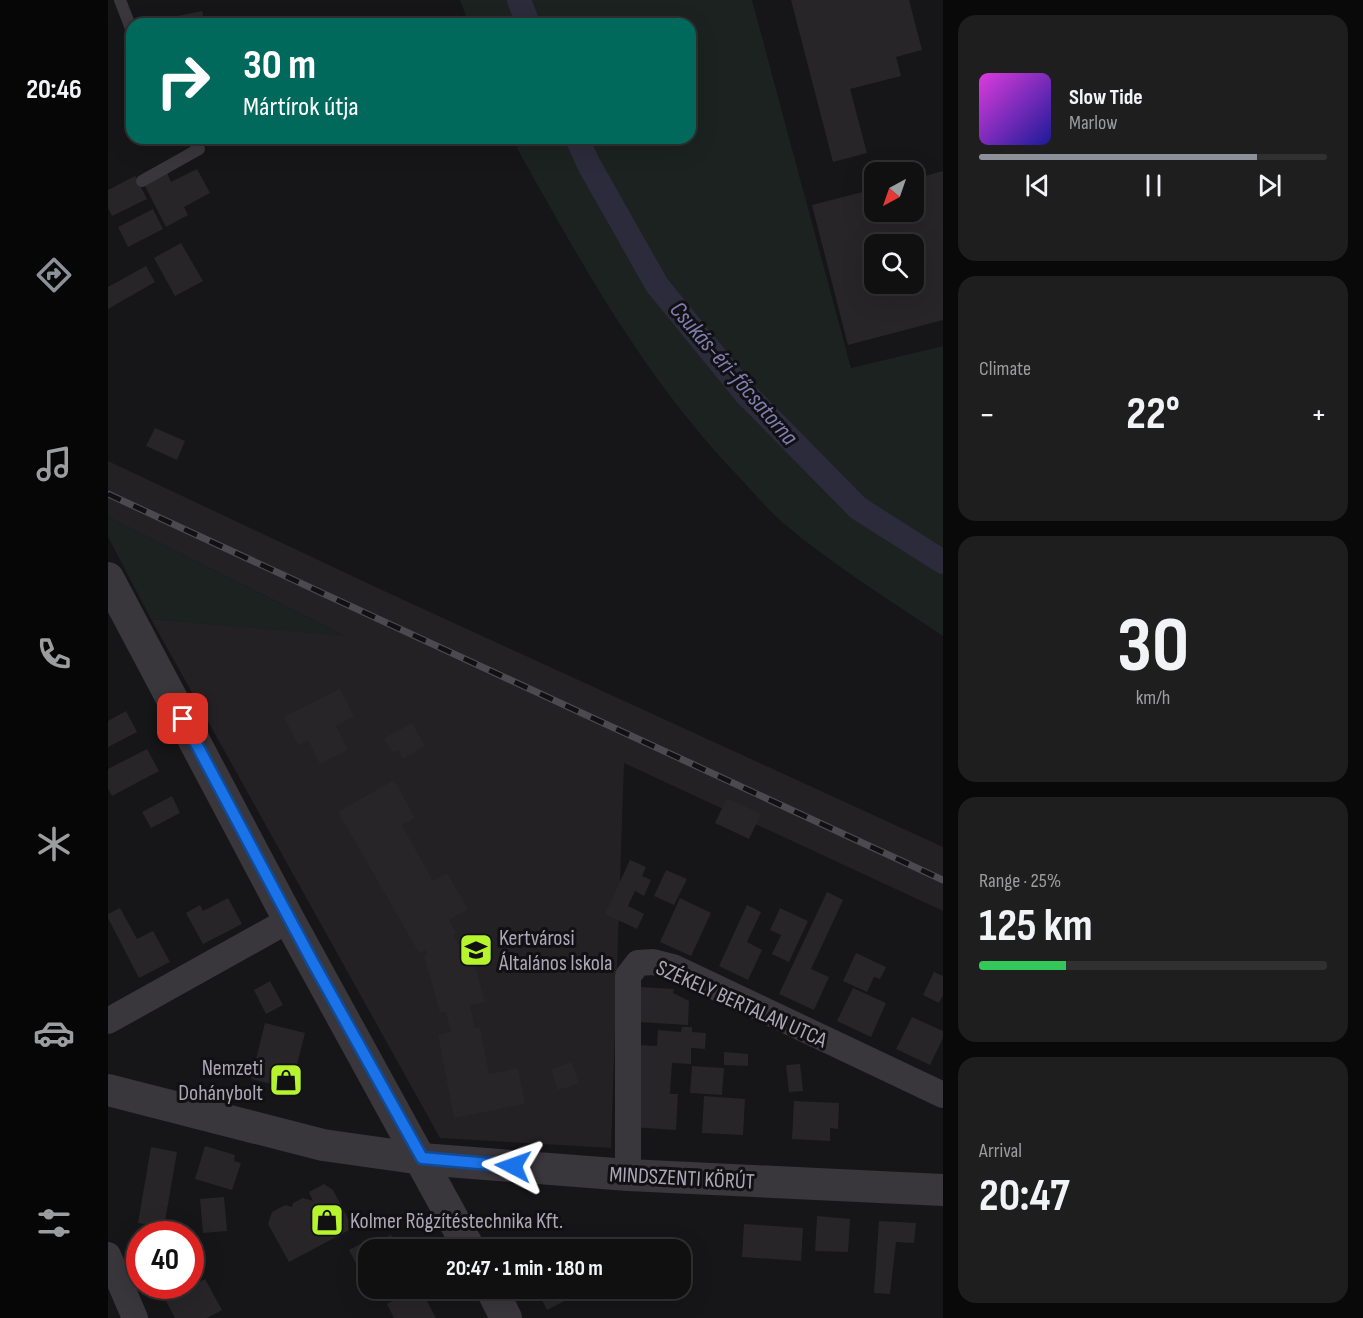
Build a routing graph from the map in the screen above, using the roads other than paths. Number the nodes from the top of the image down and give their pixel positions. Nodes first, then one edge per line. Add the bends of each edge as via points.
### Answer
1 (120, 0) edge
2 (127, 18) edge
3 (196, 144) edge
4 (142, 181) dead end
5 (108, 578) edge
6 (290, 920) junction
7 (108, 1021) edge
8 (108, 1090) edge
9 (943, 1095) edge
10 (422, 1158) junction
11 (628, 1174) junction
12 (943, 1190) edge
13 (464, 1239) edge
14 (108, 1255) edge
15 (496, 1299) edge
16 (135, 1318) edge
17 (506, 1318) edge

1 - 2 lane
3 - 4 lane via 199,148
5 - 6 street
6 - 7 street
6 - 10 street
8 - 10 street, MINDSZENTI KÖRÚT via 323,1145
9 - 11 street, SZÉKELY BERTALAN UTCA via 673,968 653,962 638,963 628,976
10 - 11 street, MINDSZENTI KÖRÚT
10 - 13 street
11 - 12 street, MINDSZENTI KÖRÚT
14 - 16 street
15 - 17 street

